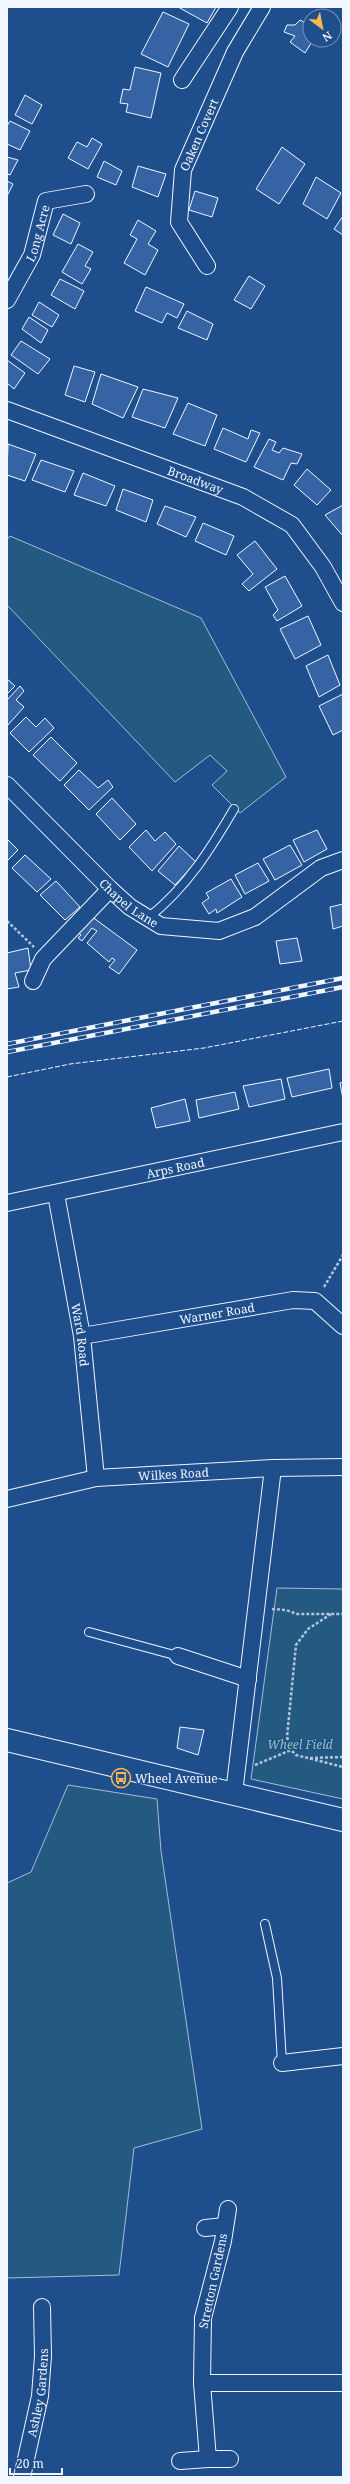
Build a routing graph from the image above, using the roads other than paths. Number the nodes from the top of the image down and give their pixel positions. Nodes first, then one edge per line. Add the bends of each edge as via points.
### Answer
1 (230, 7) edge
2 (262, 7) edge
3 (182, 80) dead end
4 (86, 194) dead end
5 (207, 266) dead end
6 (7, 300) edge
7 (7, 410) edge
8 (343, 603) edge
9 (7, 785) edge
10 (234, 808) dead end
11 (343, 860) edge
12 (110, 889) junction
13 (148, 918) junction
14 (33, 981) dead end
15 (343, 1132) edge
16 (56, 1194) junction
17 (7, 1203) edge
18 (343, 1326) edge
19 (82, 1336) junction
20 (343, 1467) edge
21 (273, 1468) junction
22 (96, 1478) junction
23 (7, 1499) edge
24 (89, 1632) dead end
25 (178, 1656) joint
26 (248, 1679) junction
27 (7, 1740) edge
28 (235, 1783) junction
29 (343, 1820) edge
30 (266, 1924) dead end
31 (343, 2056) edge
32 (282, 2063) joint
33 (228, 2209) dead end
34 (225, 2226) junction
35 (205, 2228) dead end
36 (42, 2306) dead end
37 (202, 2383) junction
38 (343, 2383) edge
39 (208, 2459) junction
40 (230, 2459) dead end
41 (180, 2461) dead end
42 (22, 2477) edge

1 - 3 street
2 - 5 street, Oaken Covert via 235,52 183,170 179,222
4 - 6 street, Long Acre via 46,201 32,255
7 - 8 street, Broadway via 243,497 292,525 323,567
9 - 12 street, Chapel Lane
10 - 13 lane via 204,859 165,904
11 - 13 street, Chapel Lane via 321,868 255,917 219,931 161,926
12 - 13 street, Chapel Lane
12 - 14 street via 43,959
15 - 16 street, Arps Road
16 - 17 street, Arps Road
16 - 19 street, Ward Road
18 - 19 street, Warner Road via 315,1301 293,1300
19 - 22 street, Ward Road
20 - 21 street, Wilkes Road
21 - 22 street, Wilkes Road
21 - 26 street
22 - 23 street, Wilkes Road
24 - 25 lane
25 - 26 street
26 - 28 street
27 - 28 street
28 - 29 street
30 - 32 lane via 277,1978
31 - 32 street
33 - 34 street, Stretton Gardens
34 - 35 street, Stretton Gardens
34 - 37 street, Stretton Gardens via 203,2318
36 - 42 street, Ashley Gardens via 43,2356 40,2396
37 - 38 street
37 - 39 street, Stretton Gardens
39 - 40 street
39 - 41 street

